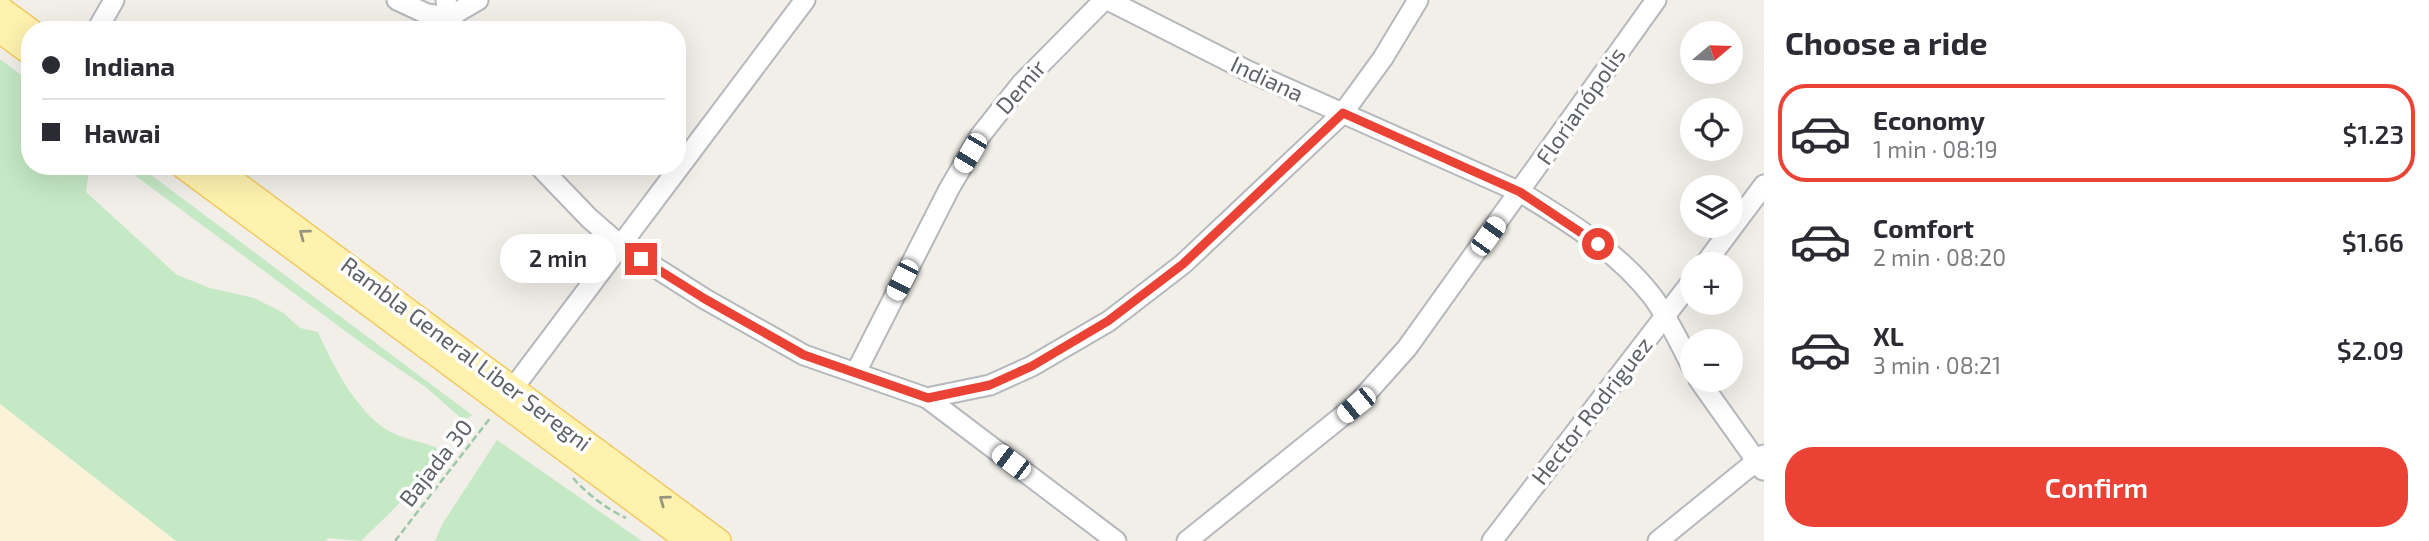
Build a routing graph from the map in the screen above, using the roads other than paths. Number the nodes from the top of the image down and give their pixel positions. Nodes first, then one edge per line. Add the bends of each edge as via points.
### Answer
1 (114, 0) edge
2 (397, 0) edge
3 (478, 0) edge
4 (805, 0) edge
5 (1106, 0) edge
6 (1418, 0) edge
7 (1656, 0) edge
8 (0, 8) edge
9 (450, 16) edge
10 (102, 21) edge
11 (21, 23) edge
12 (0, 31) edge
13 (21, 46) edge
14 (1343, 113) junction
15 (686, 158) edge
16 (195, 175) edge
17 (225, 175) edge
18 (548, 175) edge
19 (673, 175) edge
20 (1764, 185) edge
21 (1520, 192) junction
22 (620, 245) junction
23 (1714, 252) edge
24 (1680, 297) edge
25 (1665, 317) junction
26 (1680, 345) edge
27 (856, 372) junction
28 (1708, 392) edge
29 (507, 396) junction
30 (928, 398) junction
31 (1761, 462) edge
32 (688, 541) edge
33 (719, 541) edge
34 (1116, 541) edge
35 (1187, 541) edge
36 (1492, 541) edge
37 (1657, 541) edge

1 - 10 street
2 - 9 street via 427,14
3 - 9 street
4 - 15 street
5 - 14 street, Indiana
5 - 27 street, Demir via 1022,83 980,136
6 - 14 street
7 - 21 street, Florianópolis
8 - 11 main road
12 - 13 main road
14 - 21 street, Indiana
14 - 30 street via 1183,264 1108,321 990,385
16 - 29 main road, Rambla General Liber Seregni
29 -> 17 main road, Rambla General Liber Seregni
18 - 22 street
19 - 22 street
20 - 23 street
21 - 25 street, Indiana via 1618,260 1654,298
21 - 35 street, Florianópolis via 1407,348 1356,405
22 - 27 street via 804,355
22 - 29 street
24 - 25 street, Hector Rodriguez
25 - 26 street, Indiana
25 - 36 street, Hector Rodriguez
27 - 30 street
28 - 31 street
29 - 32 main road, Rambla General Liber Seregni
33 -> 29 main road, Rambla General Liber Seregni
30 - 34 street
31 - 37 street

